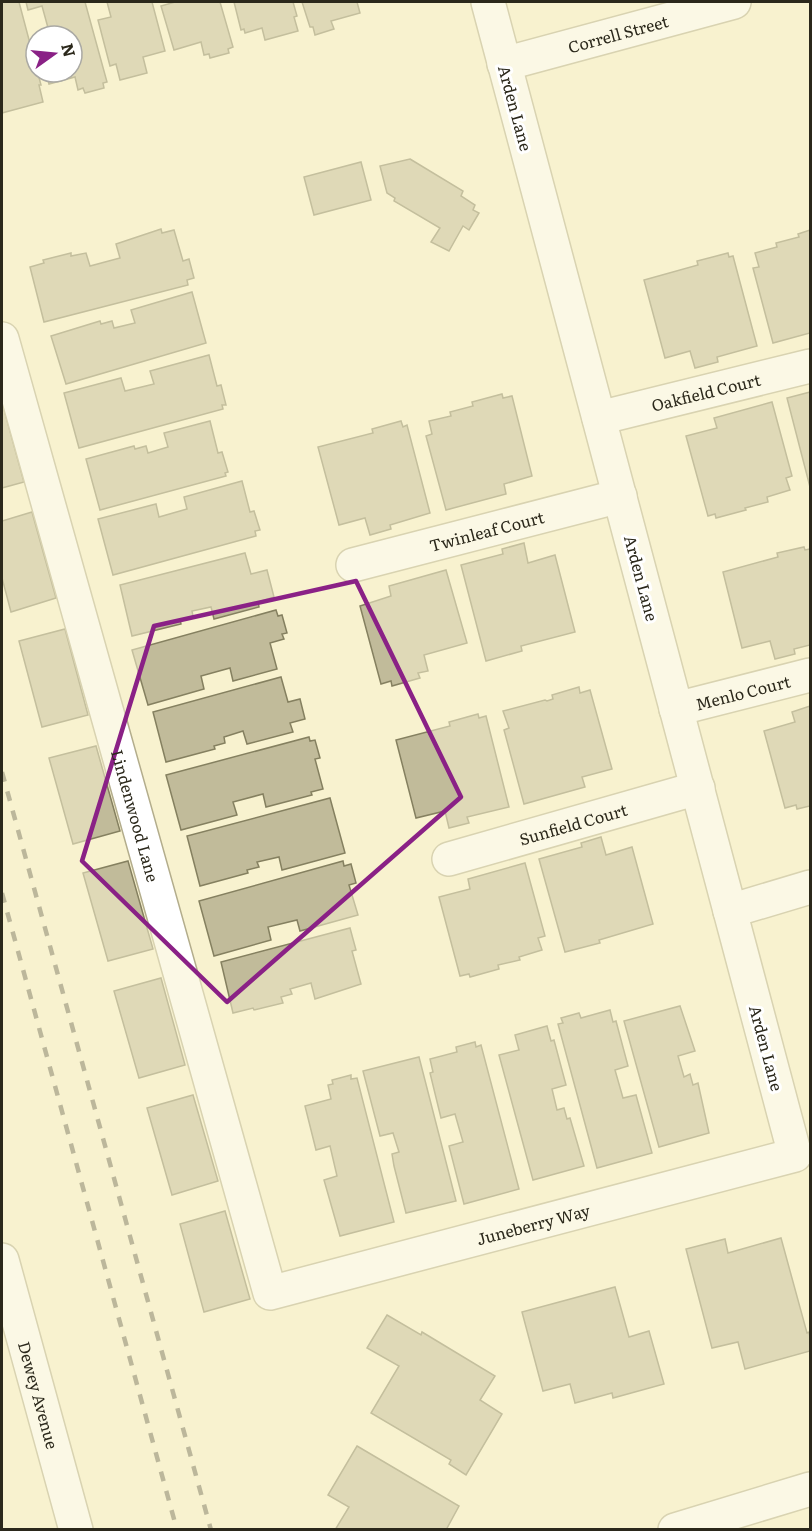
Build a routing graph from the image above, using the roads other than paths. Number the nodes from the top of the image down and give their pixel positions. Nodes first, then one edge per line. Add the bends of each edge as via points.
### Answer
1 (488, 2) edge
2 (734, 2) edge
3 (504, 63) junction
4 (2, 339) edge
5 (810, 366) edge
6 (599, 418) junction
7 (620, 496) junction
8 (353, 565) dead end
9 (810, 675) edge
10 (676, 709) junction
11 (698, 789) junction
12 (449, 859) dead end
13 (810, 887) edge
14 (730, 911) junction
15 (795, 1155) joint
16 (2, 1260) edge
17 (270, 1293) joint
18 (810, 1489) edge
19 (76, 1530) edge
20 (675, 1530) edge

1 - 3 street, Arden Lane
2 - 3 street, Correll Street
3 - 6 street, Arden Lane
4 - 17 street, Lindenwood Lane
5 - 6 street, Oakfield Court
6 - 7 street, Arden Lane
7 - 8 street, Twinleaf Court
7 - 10 street, Arden Lane
9 - 10 street, Menlo Court
10 - 11 street, Arden Lane
11 - 12 street, Sunfield Court
11 - 14 street, Arden Lane
13 - 14 street
14 - 15 street, Arden Lane
15 - 17 street, Juneberry Way
16 - 19 street, Dewey Avenue
18 - 20 street

